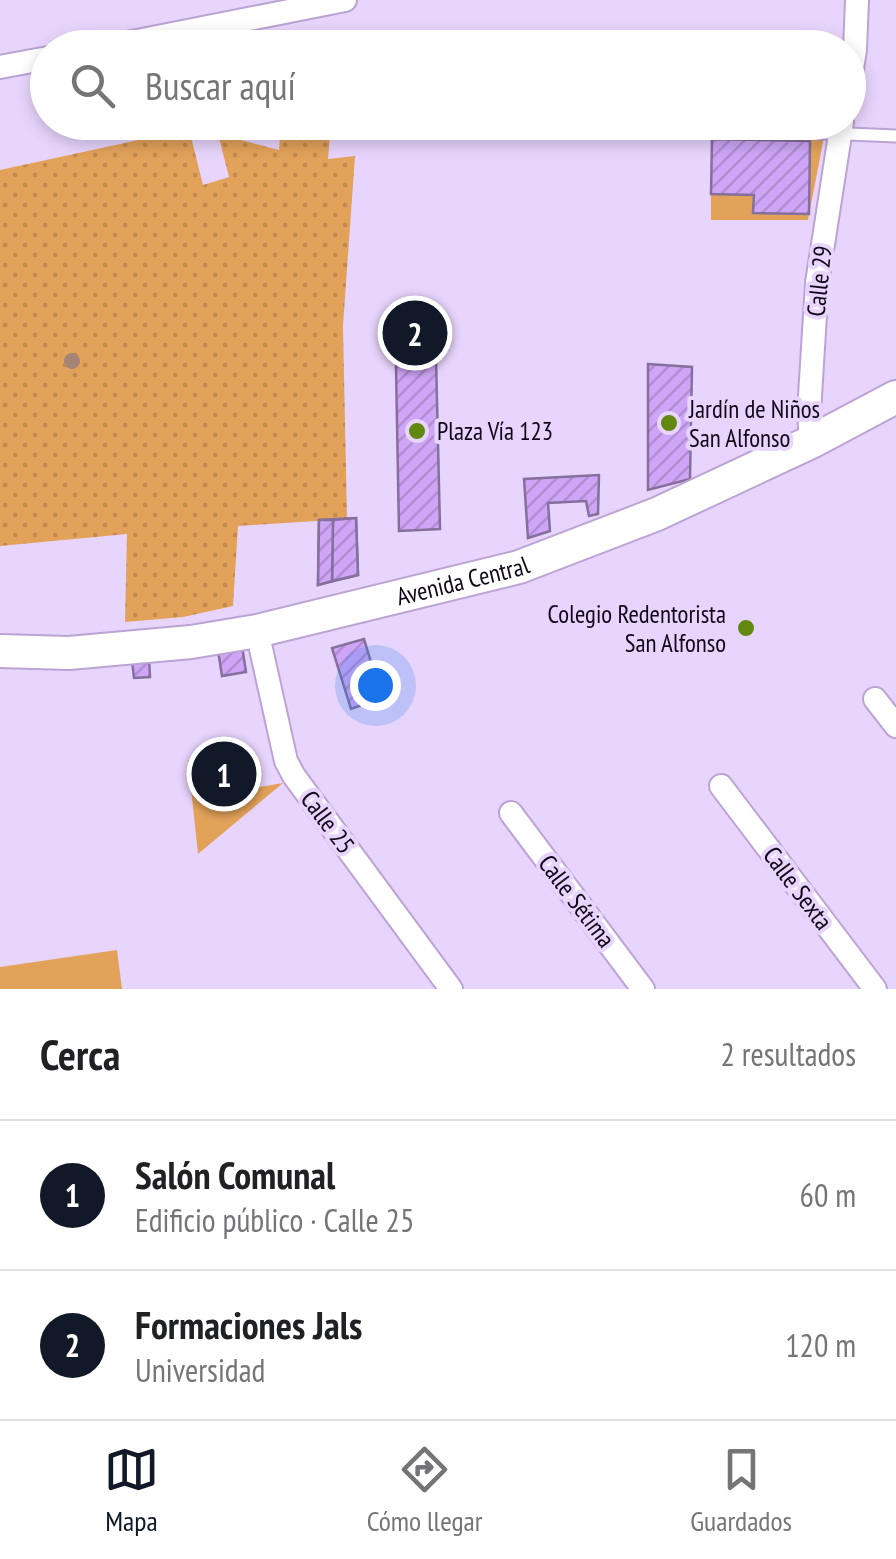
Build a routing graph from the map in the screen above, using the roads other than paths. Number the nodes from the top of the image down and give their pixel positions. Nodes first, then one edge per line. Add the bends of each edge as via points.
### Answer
1 (345, 0) edge
2 (857, 0) edge
3 (193, 30) edge
4 (856, 30) edge
5 (30, 61) edge
6 (0, 67) edge
7 (866, 131) edge
8 (896, 136) edge
9 (839, 140) edge
10 (896, 398) edge
11 (811, 442) junction
12 (257, 631) junction
13 (0, 651) edge
14 (875, 699) dead end
15 (896, 726) edge
16 (721, 786) dead end
17 (510, 812) dead end
18 (451, 989) edge
19 (644, 989) edge
20 (875, 989) edge

1 - 3 street
2 - 4 street
5 - 6 street
7 - 8 lane
9 - 11 street, Calle 29 via 818,282
10 - 11 main road, Avenida Central
11 - 12 main road, Avenida Central via 529,564
12 - 13 main road, Avenida Central via 69,652
12 - 18 street, Calle 25 via 294,776
14 - 15 street
16 - 20 street, Calle Sexta
17 - 19 street, Calle Sétima

